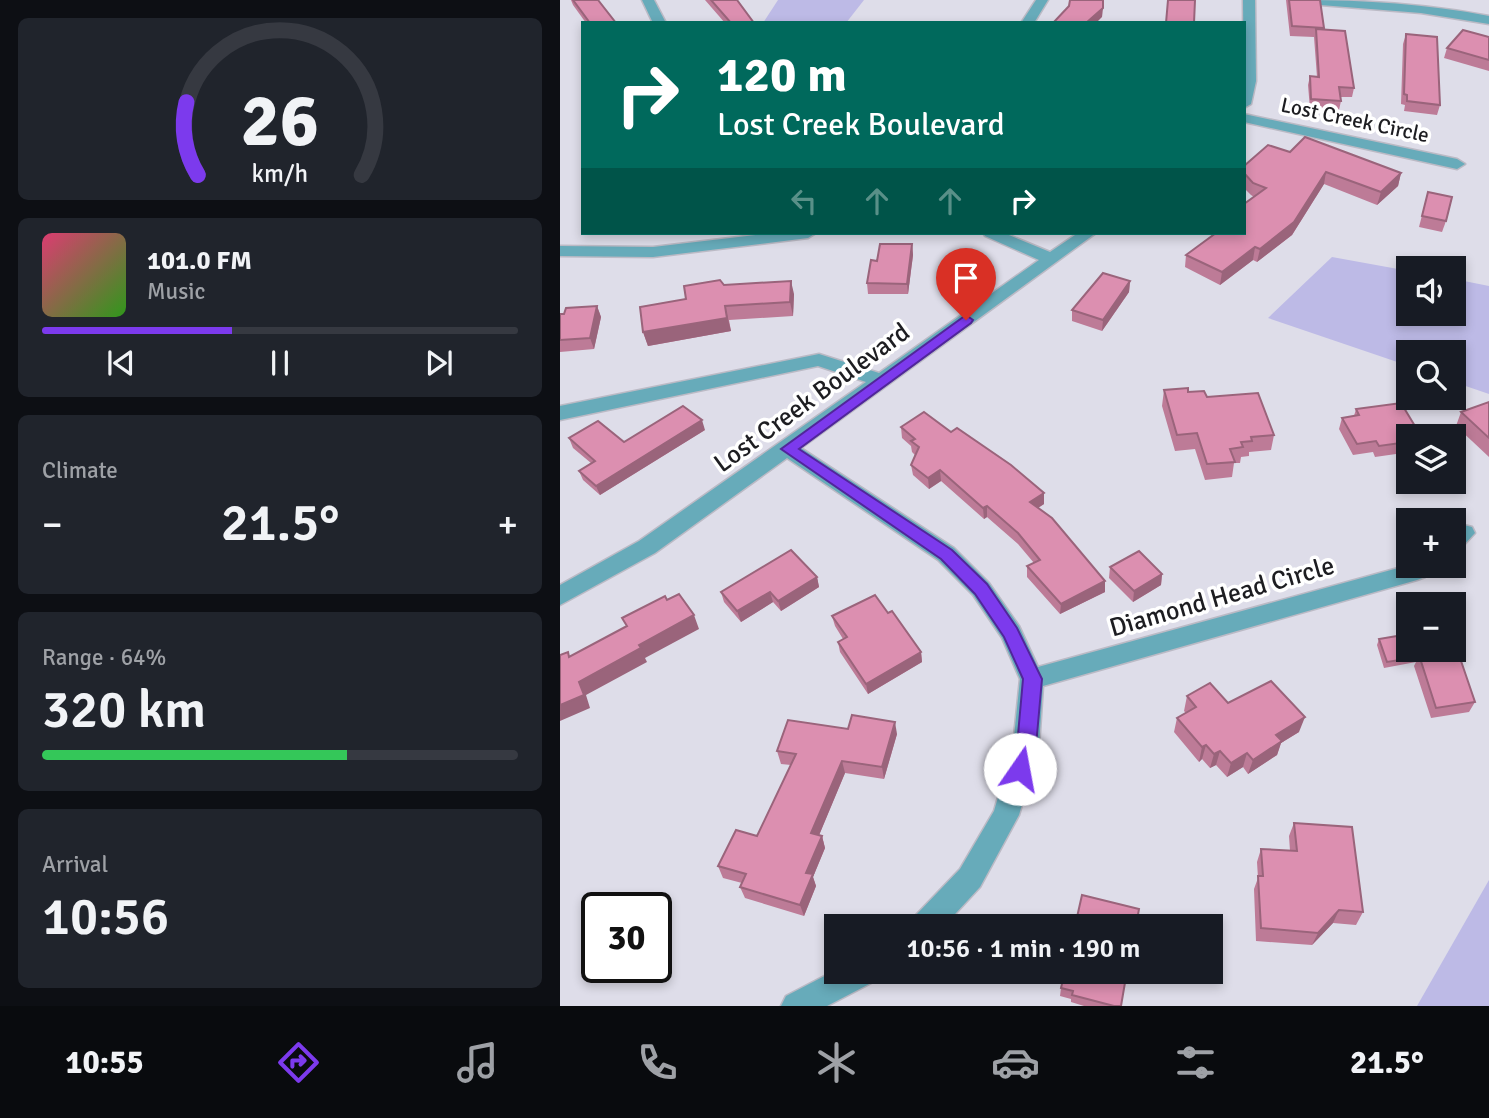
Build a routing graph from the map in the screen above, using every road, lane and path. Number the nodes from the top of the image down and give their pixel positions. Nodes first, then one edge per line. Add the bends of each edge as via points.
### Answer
1 (648, 0) edge
2 (1042, 0) edge
3 (1249, 0) edge
4 (1308, 0) edge
5 (1489, 20) edge
6 (659, 21) edge
7 (1028, 21) edge
8 (1246, 95) edge
9 (1246, 118) edge
10 (1457, 164) dead end
11 (791, 235) edge
12 (996, 235) edge
13 (1085, 235) edge
14 (560, 251) edge
15 (1051, 259) junction
16 (881, 380) junction
17 (560, 413) edge
18 (788, 449) junction
19 (1396, 577) edge
20 (560, 596) edge
21 (1032, 679) junction
22 (936, 914) edge
23 (839, 984) edge
24 (796, 1006) edge

1 - 6 street
2 - 7 street
3 - 8 street
4 - 5 street via 1423,9
9 - 10 street, Lost Creek Circle
11 - 14 street via 597,256
12 - 15 street
13 - 15 street, Lost Creek Boulevard
15 - 16 street, Lost Creek Boulevard
16 - 17 street via 819,360
16 - 18 street, Lost Creek Boulevard
18 - 20 street, Lost Creek Boulevard via 647,547
18 - 21 street via 946,554 981,589 1011,633
19 - 21 street, Diamond Head Circle
21 - 22 street via 1026,746 1006,815 971,878
23 - 24 street

